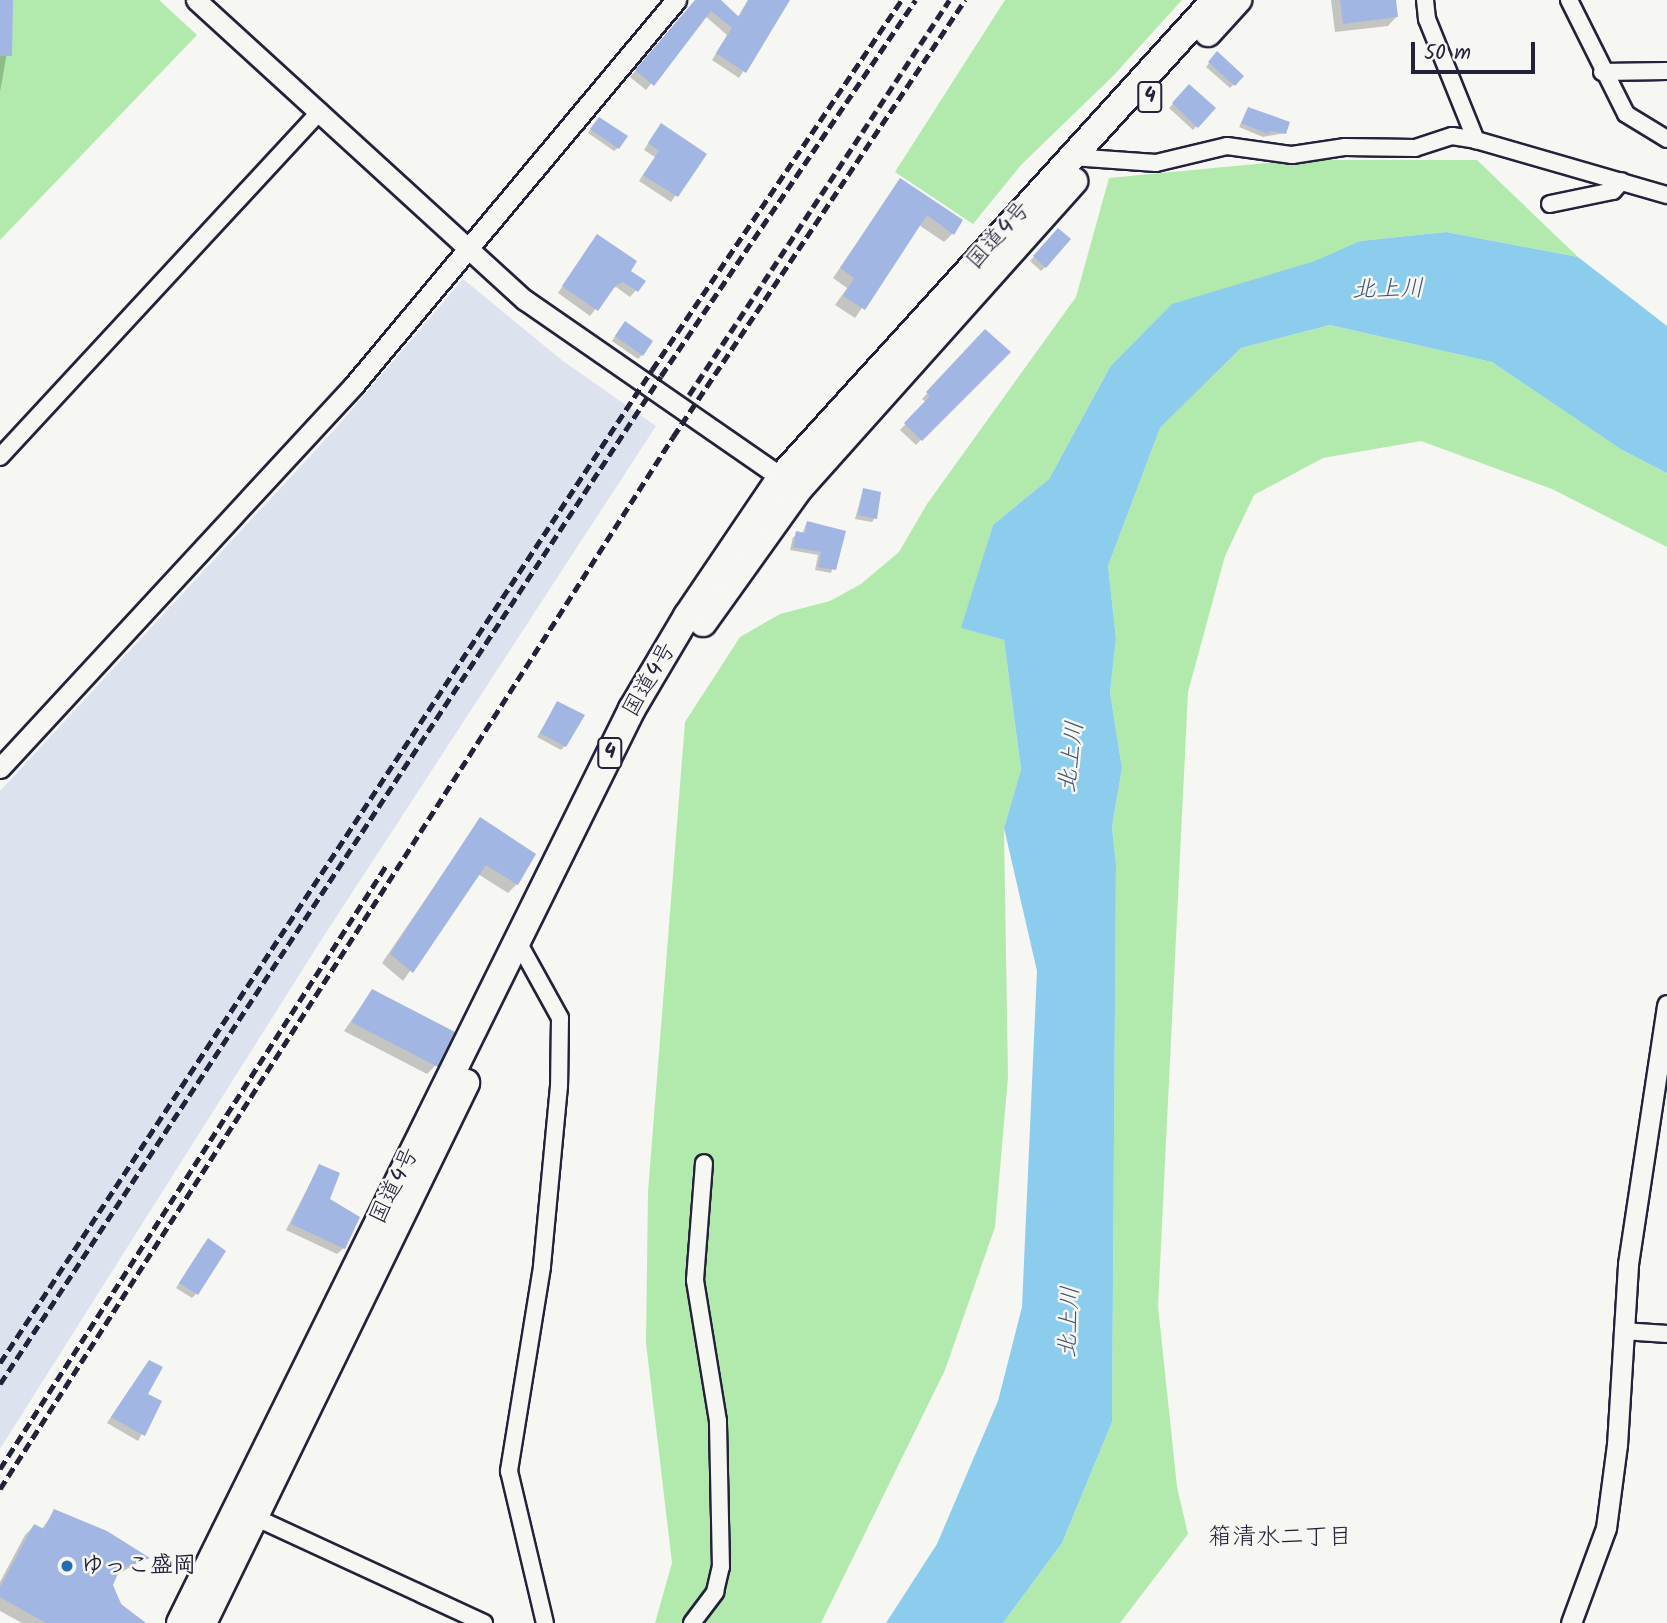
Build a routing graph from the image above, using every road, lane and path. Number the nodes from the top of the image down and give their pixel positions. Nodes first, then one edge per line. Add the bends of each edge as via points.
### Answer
1 (196, 0) edge
2 (676, 0) edge
3 (1215, 0) edge
4 (1238, 0) edge
5 (1424, 0) edge
6 (1569, 0) edge
7 (1667, 71) edge
8 (1602, 72) junction
9 (320, 112) junction
10 (1667, 139) edge
11 (1476, 140) junction
12 (1083, 157) junction
13 (1622, 181) junction
14 (1667, 195) edge
15 (1550, 204) dead end
16 (467, 250) junction
17 (0, 457) edge
18 (790, 483) junction
19 (0, 768) edge
20 (523, 948) junction
21 (1667, 1005) edge
22 (704, 1163) dead end
23 (1623, 1331) junction
24 (1667, 1334) edge
25 (246, 1512) junction
26 (180, 1623) edge
27 (204, 1623) edge
28 (484, 1623) edge
29 (545, 1623) edge
30 (692, 1623) edge
31 (1572, 1623) edge

1 - 9 street
2 - 16 street
3 - 12 highway, 国道4号 / 4
4 - 12 highway, 国道4号 / 4
5 - 11 street via 1427,19
6 - 8 street
7 - 8 street
8 - 10 street via 1626,114
9 - 16 street
9 - 17 street
11 - 12 street via 1452,136 1415,148 1345,147 1292,155 1227,145 1156,163
11 - 13 street
12 - 18 highway, 国道4号 / 4
13 - 14 street
13 - 15 street via 1614,191
16 - 18 street via 586,344
16 - 19 street via 354,384
18 - 20 highway, 国道4号 / 4 via 687,616 632,709
20 - 25 highway, 国道4号 / 4
20 - 29 street via 560,1018 559,1086 542,1267 509,1471
21 - 23 street via 1630,1250
22 - 30 street via 695,1280 718,1421 720,1567 715,1592
23 - 24 street
23 - 31 street via 1617,1445 1606,1528
25 - 26 highway, 国道4号 / 4
25 - 27 highway, 国道4号 / 4
25 - 28 street

